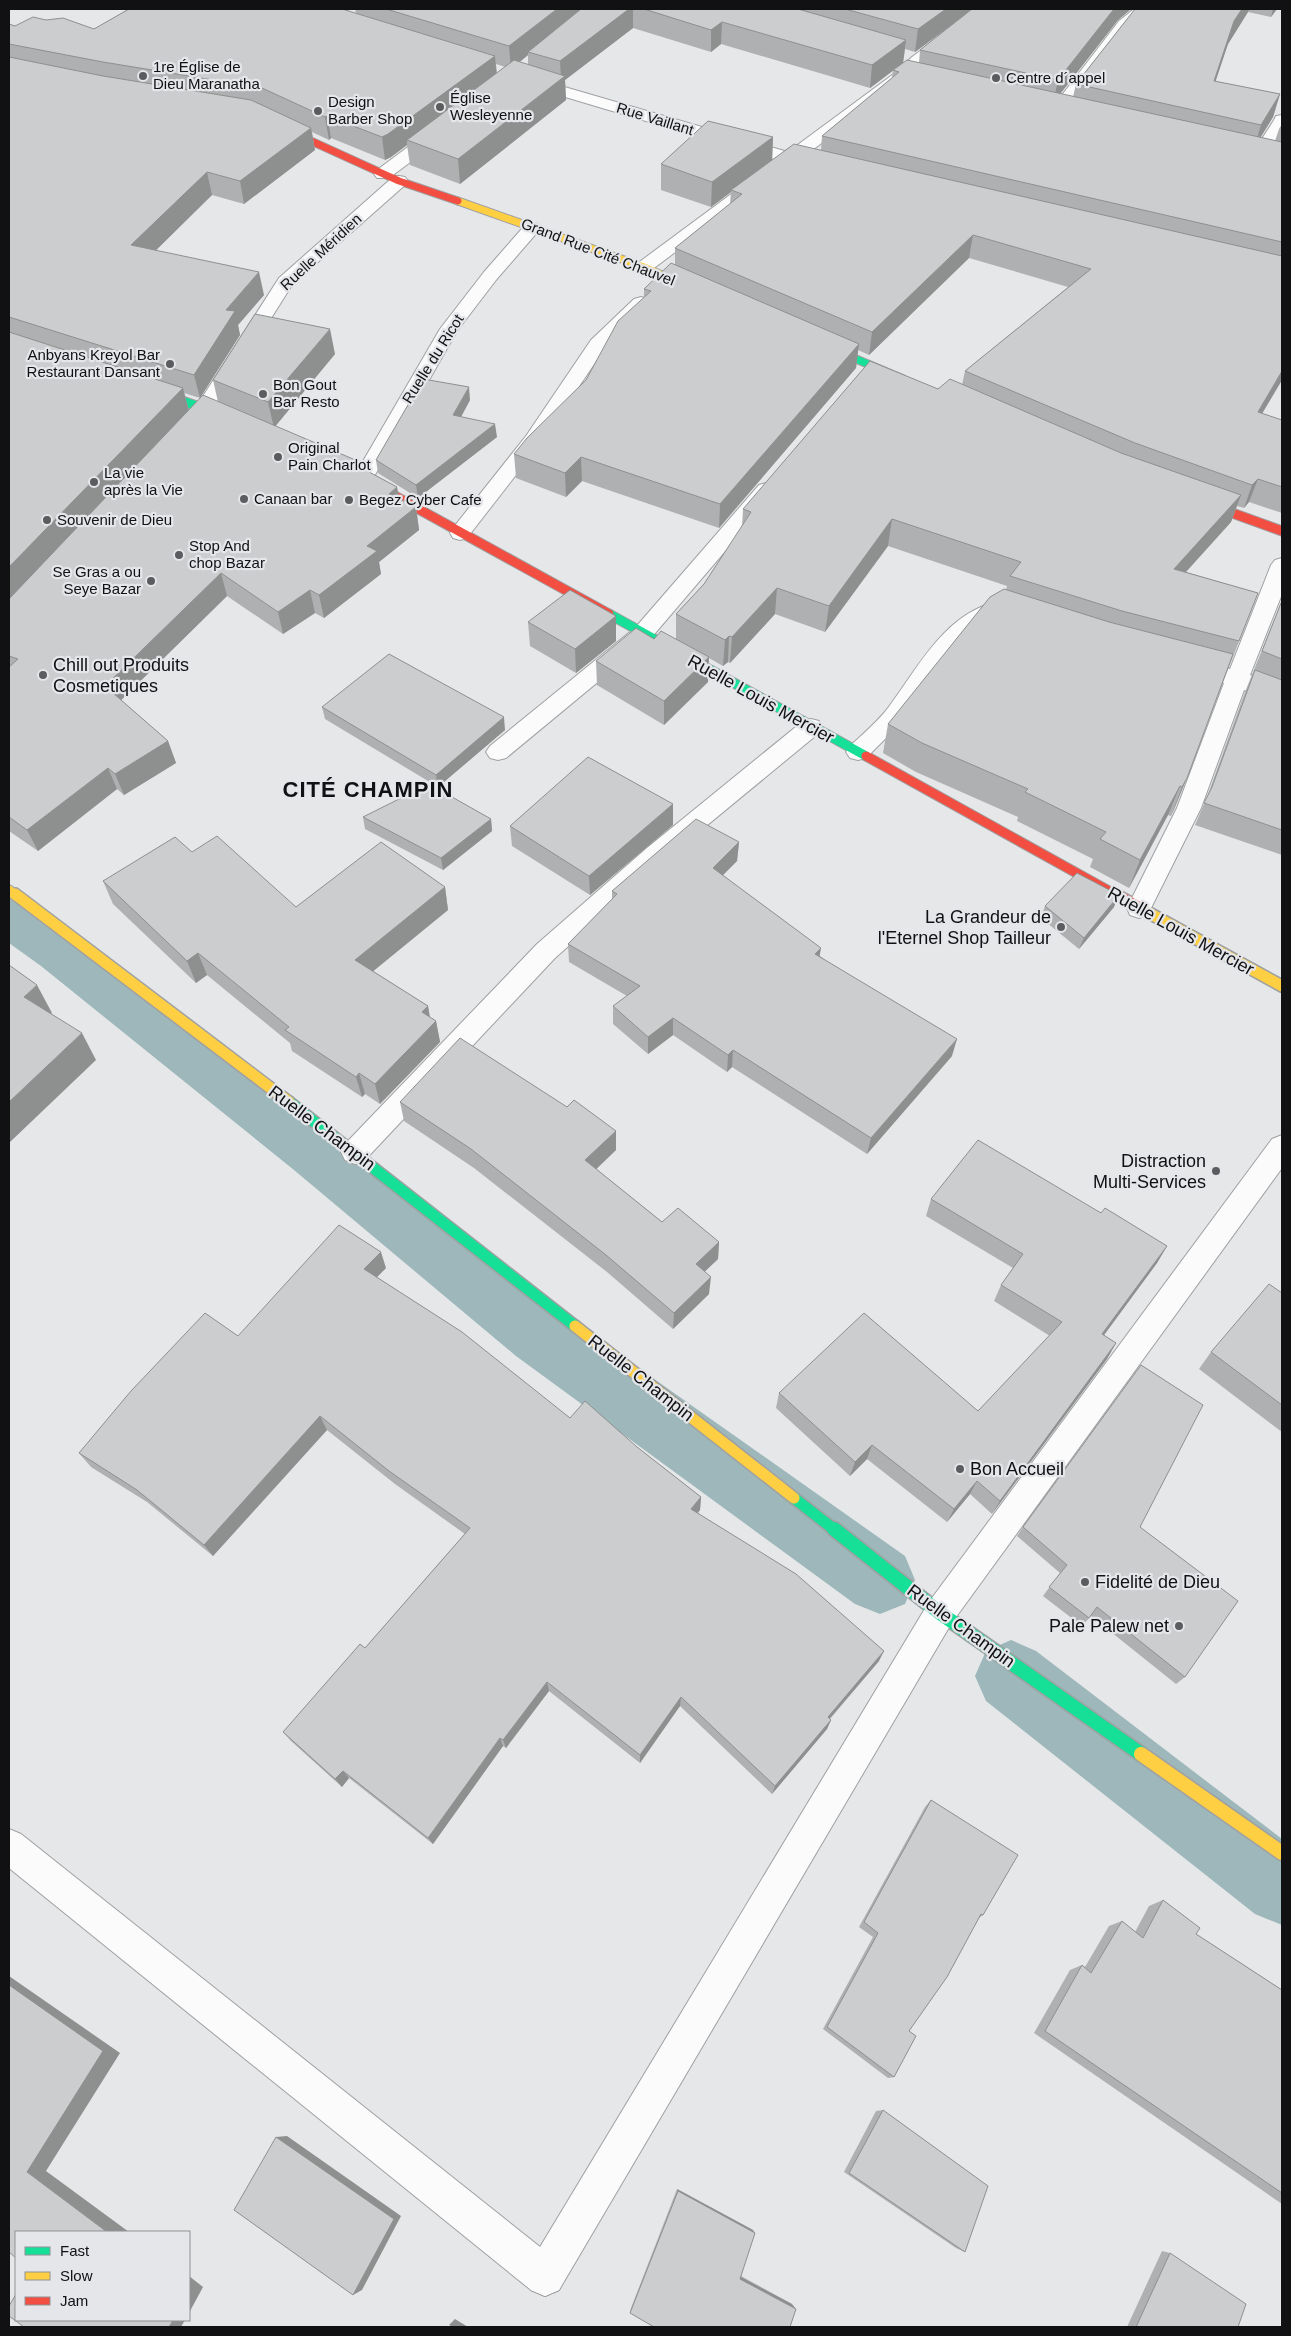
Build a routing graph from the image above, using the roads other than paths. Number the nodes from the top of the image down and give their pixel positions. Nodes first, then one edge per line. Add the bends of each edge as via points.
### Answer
1 (985, 9) edge
2 (1143, 9) edge
3 (900, 54) edge
4 (918, 60) junction
5 (901, 76) junction
6 (513, 77) edge
7 (919, 80) edge
8 (1039, 107) edge
9 (1058, 111) junction
10 (1077, 116) edge
11 (1282, 120) edge
12 (269, 122) edge
13 (452, 122) edge
14 (1240, 152) edge
15 (788, 159) junction
16 (827, 168) edge
17 (391, 177) junction
18 (532, 228) junction
19 (644, 267) junction
20 (667, 278) junction
21 (703, 293) edge
22 (811, 339) edge
23 (910, 382) edge
24 (138, 386) edge
25 (205, 408) junction
26 (240, 423) edge
27 (171, 444) edge
28 (360, 473) joint
29 (777, 477) edge
30 (1184, 496) edge
31 (1282, 531) edge
32 (460, 533) junction
33 (1282, 565) edge
34 (1014, 615) edge
35 (643, 633) junction
36 (1169, 661) edge
37 (1238, 680) junction
38 (1282, 696) edge
39 (811, 727) junction
40 (498, 752) dead end
41 (858, 752) junction
42 (9, 890) edge
43 (1140, 908) junction
44 (1282, 986) edge
45 (1282, 1146) edge
46 (355, 1152) junction
47 (940, 1613) junction
48 (9, 1846) edge
49 (1282, 1853) edge

1 - 4 street
2 - 9 street via 1125,24
3 - 4 street
4 - 5 street
5 - 7 street
5 - 15 street
6 - 15 street, Rue Vaillant
8 - 9 street
9 - 10 street
11 - 14 street via 1267,158
12 - 17 street, Grand Rue Cité Chauvel
13 - 17 street, Ruelle Méridien
15 - 16 street, Rue Vaillant
15 - 19 street
17 - 18 street, Grand Rue Cité Chauvel
17 - 25 street, Ruelle Méridien via 285,282
18 - 19 street, Grand Rue Cité Chauvel
18 - 28 street, Ruelle du Ricot via 450,329
19 - 20 street, Grand Rue Cité Chauvel
20 - 21 street, Grand Rue Cité Chauvel
20 - 32 street via 598,344 533,440
22 - 23 street via 867,374
24 - 25 street
25 - 26 street
25 - 27 street, Ruelle Méridien
28 - 32 street, Ruelle Louis Mercier
29 - 35 street
30 - 31 street
32 - 35 street, Ruelle Louis Mercier
33 - 37 street
34 - 41 street via 996,609 980,615 941,650 894,715
35 - 39 street, Ruelle Louis Mercier
35 - 40 street
36 - 37 street
37 - 38 street
37 - 43 street via 1190,808
39 - 41 street, Ruelle Louis Mercier
39 - 46 street via 656,854 546,951
41 - 43 street, Ruelle Louis Mercier
42 - 46 street, Ruelle Champin
43 - 44 street, Ruelle Louis Mercier
45 - 47 street
46 - 47 street, Ruelle Champin
47 - 48 street via 545,2276
47 - 49 street, Ruelle Champin

